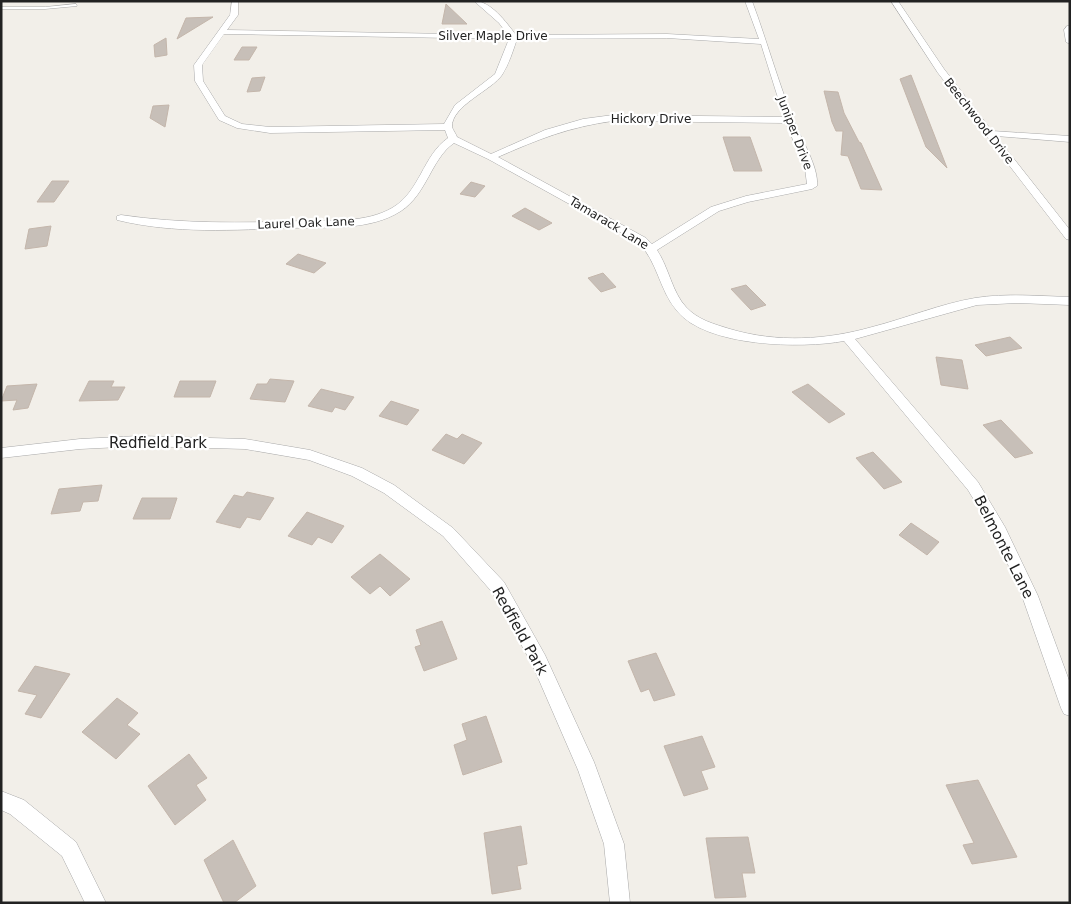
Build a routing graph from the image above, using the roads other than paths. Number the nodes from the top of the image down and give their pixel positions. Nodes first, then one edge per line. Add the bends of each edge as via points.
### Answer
1 (236, 1) edge
2 (477, 1) edge
3 (748, 1) edge
4 (894, 1) edge
5 (76, 5) dead end
6 (1, 8) edge
7 (1070, 28) edge
8 (222, 32) junction
9 (514, 38) junction
10 (764, 42) junction
11 (1070, 42) edge
12 (789, 120) junction
13 (448, 127) junction
14 (989, 133) junction
15 (453, 139) junction
16 (1070, 139) edge
17 (491, 157) junction
18 (120, 218) dead end
19 (1068, 234) edge
20 (653, 248) junction
21 (1070, 301) edge
22 (847, 337) junction
23 (1, 453) edge
24 (1070, 708) edge
25 (1, 800) edge
26 (96, 903) edge
27 (620, 903) edge

1 - 8 street via 234,15
2 - 9 street via 502,21
3 - 10 street, Juniper Drive
4 - 14 street, Beechwood Drive via 941,71
5 - 6 lane
7 - 11 street
8 - 9 street, Silver Maple Drive
8 - 13 street via 198,66 198,81 222,118 240,126 290,130
9 - 10 street, Silver Maple Drive via 666,36
9 - 13 street via 498,75 458,106
10 - 12 street, Juniper Drive
12 - 17 street, Hickory Drive via 614,118 583,122 548,132
12 - 20 street, Juniper Drive via 810,169 812,186 746,199 715,209
13 - 15 street
14 - 16 street
14 - 19 street, Beechwood Drive
15 - 17 street, Tamarack Lane
15 - 18 street, Laurel Oak Lane via 440,149 411,199 393,213 372,220 190,226
17 - 20 street, Tamarack Lane
20 - 22 street, Tamarack Lane via 676,303 700,324 760,340 817,341
21 - 22 street, Tamarack Lane via 1006,299 965,304
22 - 24 street, Belmonte Lane via 973,486 1000,531 1030,596
23 - 27 street, Redfield Park via 139,441 245,444 310,455 357,472 396,494 448,532 498,587 539,660 587,769 614,844
25 - 26 street via 16,807 69,849

